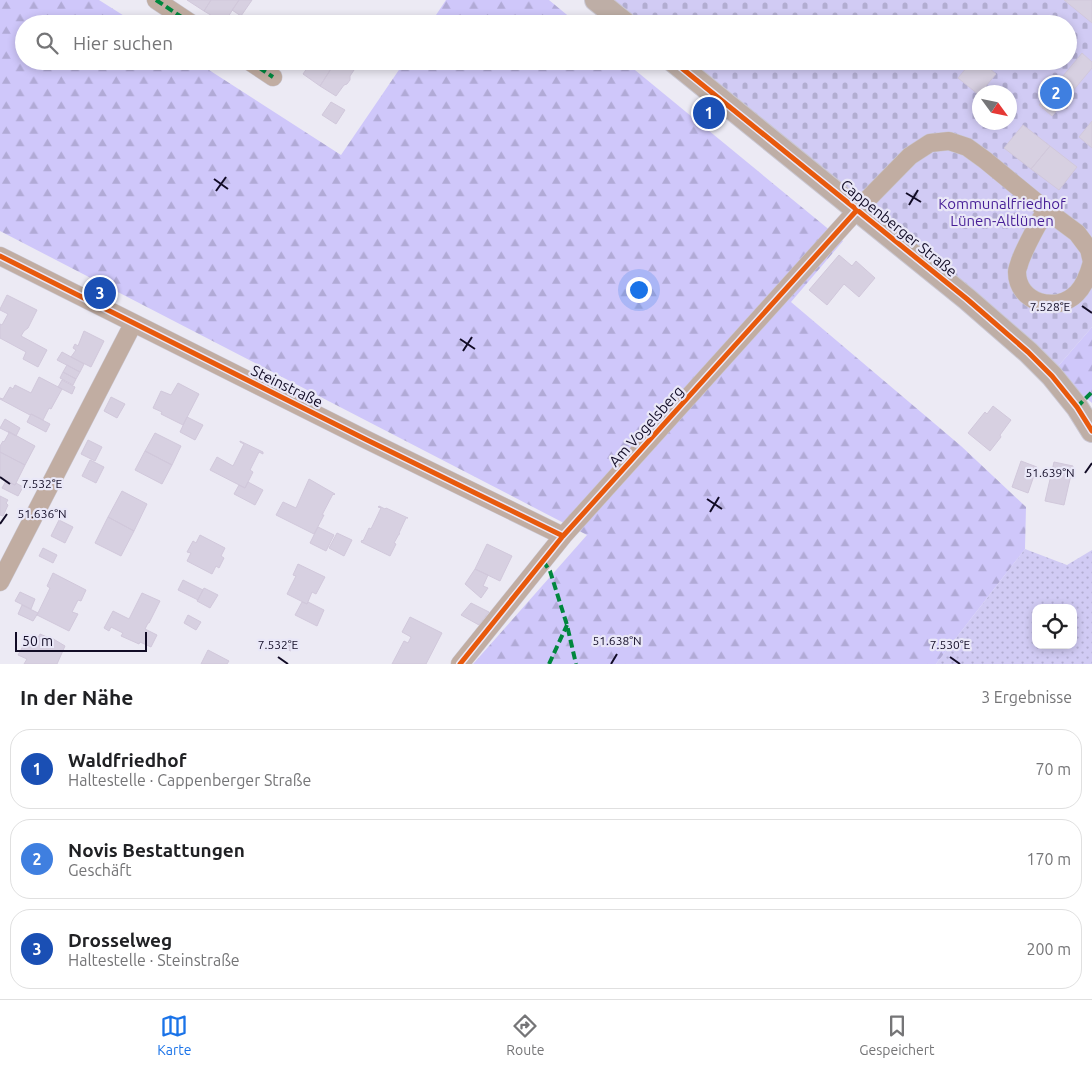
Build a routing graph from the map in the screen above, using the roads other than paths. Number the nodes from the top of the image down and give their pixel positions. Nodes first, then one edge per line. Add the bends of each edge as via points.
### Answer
1 (156, 0) edge
2 (596, 0) edge
3 (178, 15) edge
4 (615, 15) edge
5 (262, 70) edge
6 (684, 70) edge
7 (273, 77) dead end
8 (857, 210) junction
9 (1046, 210) junction
10 (0, 256) edge
11 (1092, 262) edge
12 (133, 324) junction
13 (1092, 431) edge
14 (563, 536) junction
15 (0, 582) edge
16 (460, 664) edge

1 - 3 street
2 - 4 main road
5 - 7 street
6 - 8 main road, Cappenberger Straße
8 - 9 street, Am Vogelsberg via 910,156 930,143 948,141 967,147
8 - 13 main road, Cappenberger Straße via 1028,352 1052,376
8 - 14 street, Am Vogelsberg
9 - 11 street via 1077,233 1089,248
9 - 11 street via 1026,245 1017,270 1019,285 1026,294 1052,304 1065,302 1086,280
10 - 12 street, Steinstraße
12 - 14 street, Steinstraße
12 - 15 street
14 - 16 street, Am Vogelsberg

